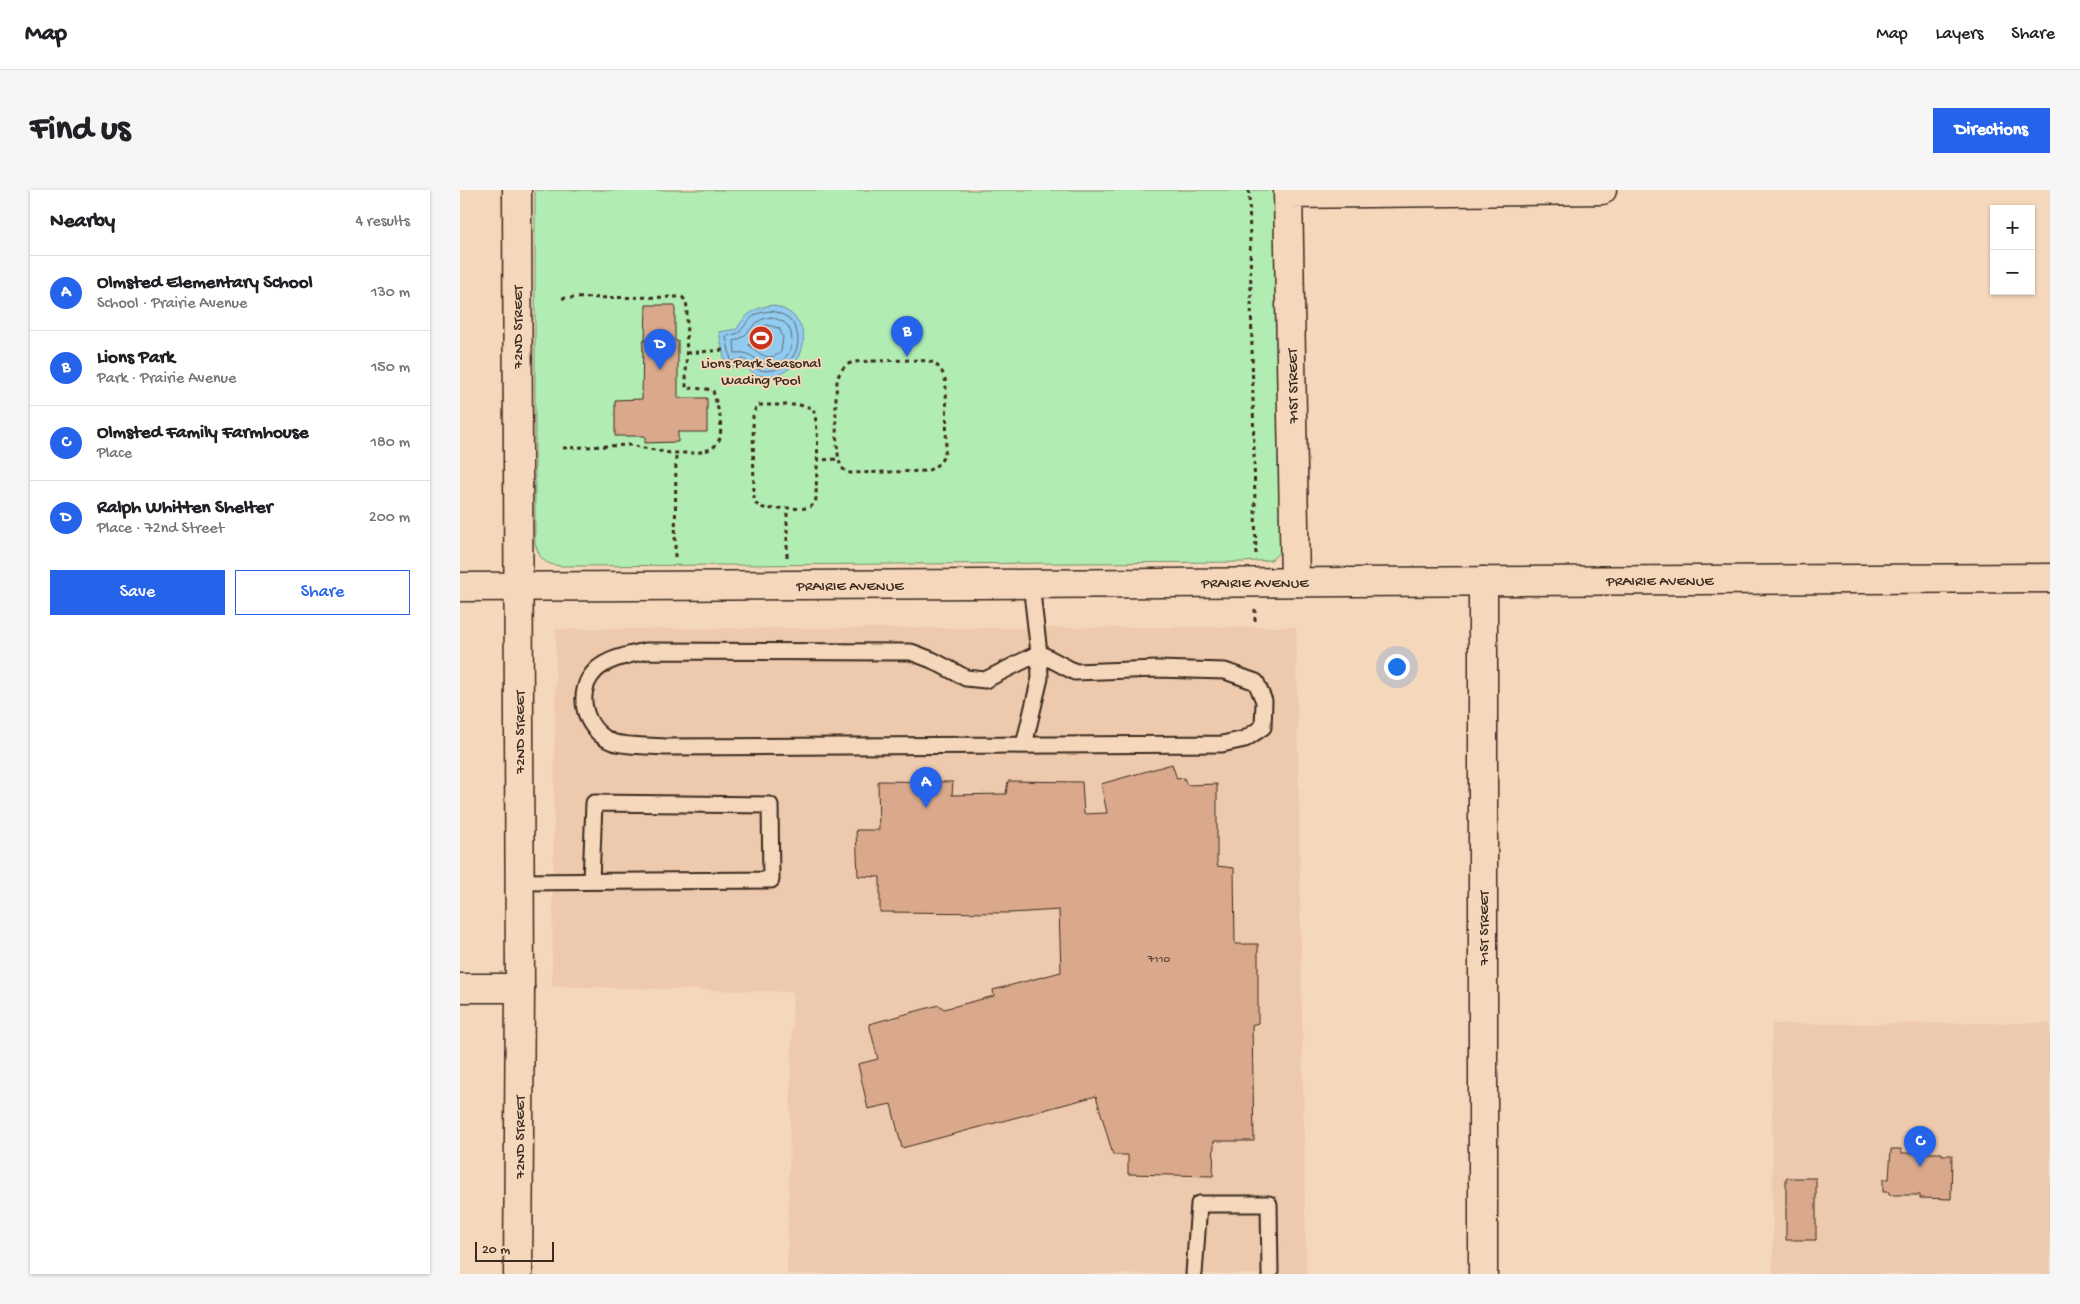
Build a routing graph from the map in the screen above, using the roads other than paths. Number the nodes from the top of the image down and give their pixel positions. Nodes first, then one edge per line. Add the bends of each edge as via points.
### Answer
1 (517, 190) edge
2 (1602, 190) edge
3 (1288, 192) edge
4 (2050, 578) edge
5 (1483, 581) junction
6 (1295, 582) junction
7 (1031, 584) junction
8 (460, 587) edge
9 (518, 587) junction
10 (1039, 653) junction
11 (1024, 745) junction
12 (591, 881) junction
13 (519, 882) junction
14 (460, 988) edge
15 (520, 988) junction
16 (518, 1274) edge
17 (1194, 1274) edge
18 (1270, 1274) edge
19 (1483, 1274) edge

1 - 9 street, 72ND STREET
2 - 3 street
3 - 6 street, 71ST STREET
4 - 5 street, PRAIRIE AVENUE
5 - 6 street, PRAIRIE AVENUE
5 - 19 street, 71ST STREET
6 - 7 street, PRAIRIE AVENUE
7 - 9 street, PRAIRIE AVENUE
7 - 10 lane
8 - 9 street, PRAIRIE AVENUE
9 - 13 street, 72ND STREET
10 - 11 lane via 1040,678
10 - 11 lane via 1075,672 1157,669 1225,672 1256,682 1264,701 1263,727 1245,740 1222,744
10 - 11 lane via 985,680 966,678 911,652 646,651 613,659 596,671 584,690 585,712 593,727 611,742 664,747
12 - 12 lane via 771,880 770,805 594,803
12 - 13 lane
13 - 15 street, 72ND STREET
14 - 15 street
15 - 16 street, 72ND STREET
17 - 18 lane via 1199,1204 1269,1204

